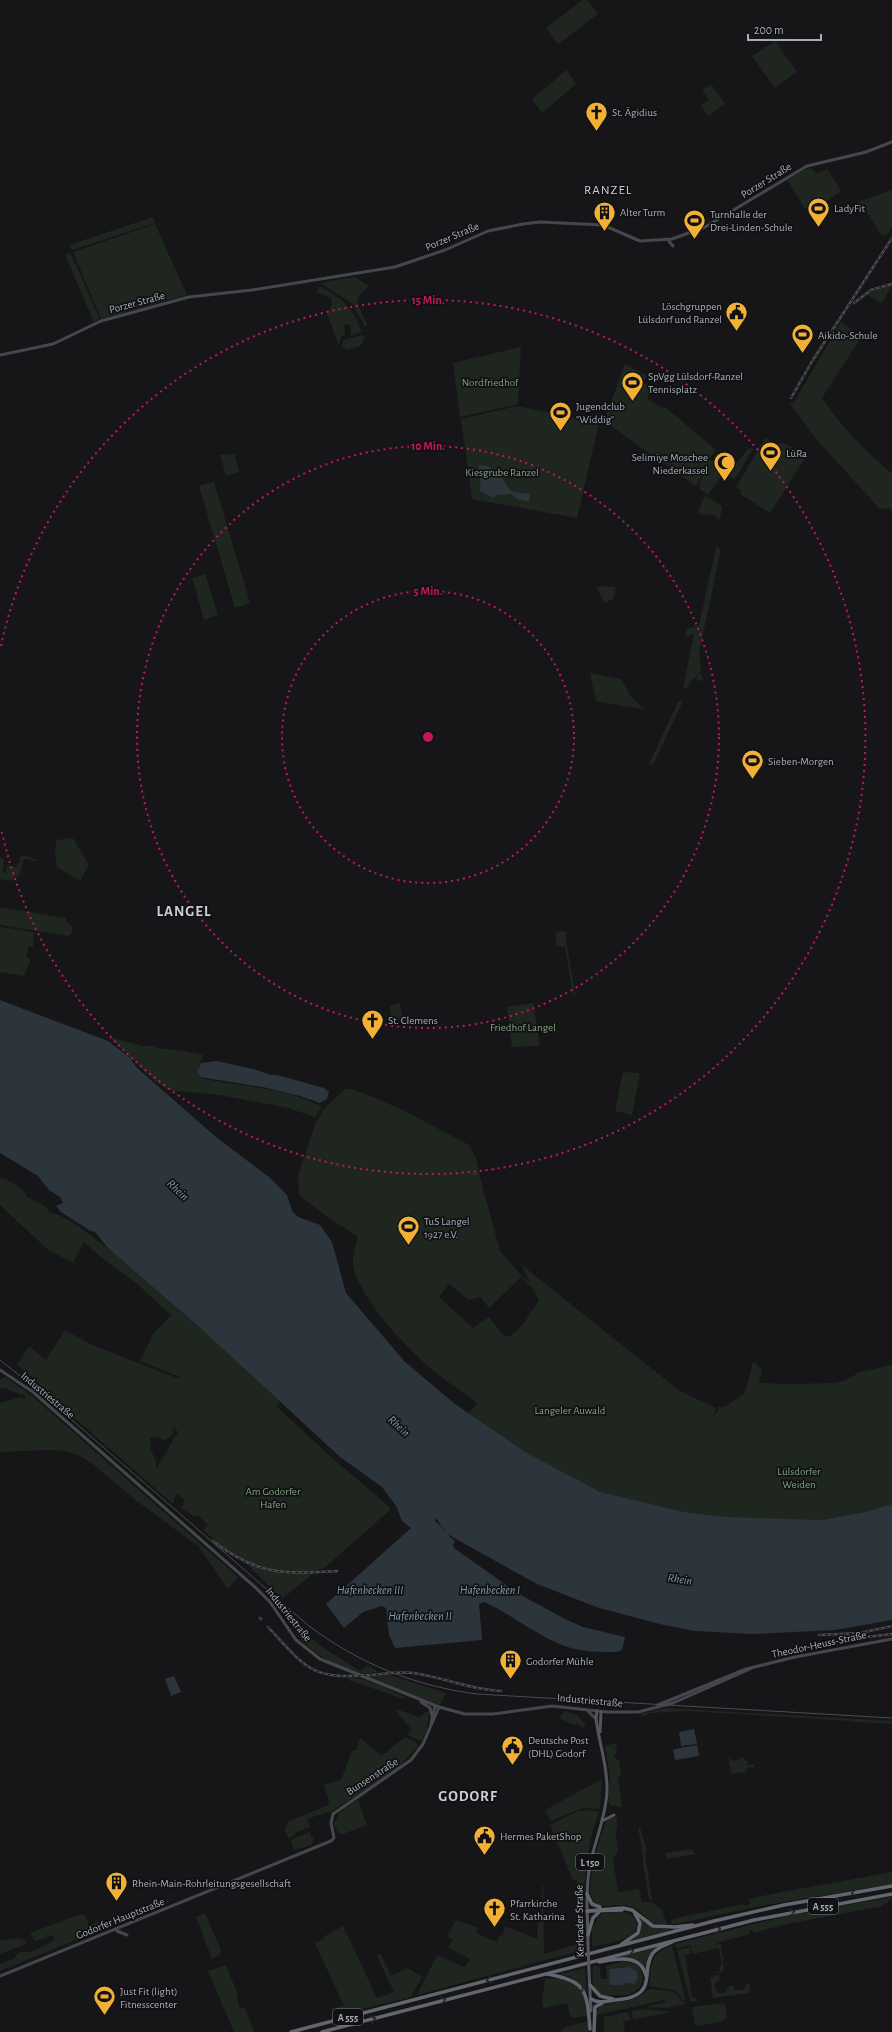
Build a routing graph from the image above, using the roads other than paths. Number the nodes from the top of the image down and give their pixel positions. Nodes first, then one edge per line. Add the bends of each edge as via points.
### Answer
1 (892, 142) edge
2 (668, 240) junction
3 (672, 246) dead end
4 (0, 355) edge
5 (0, 1370) edge
6 (892, 1638) edge
7 (750, 1669) joint
8 (416, 1698) junction
9 (437, 1707) junction
10 (586, 1710) junction
11 (599, 1712) junction
12 (432, 1716) junction
13 (596, 1719) junction
14 (430, 1729) junction
15 (600, 1737) junction
16 (614, 1815) dead end
17 (602, 1821) junction
18 (334, 1838) joint
19 (892, 1886) edge
20 (587, 1894) junction
21 (892, 1894) edge
22 (605, 1908) junction
23 (587, 1911) junction
24 (599, 1912) junction
25 (714, 1921) junction
26 (115, 1930) junction
27 (126, 1935) dead end
28 (588, 1935) junction
29 (673, 1941) junction
30 (617, 1947) junction
31 (580, 1965) junction
32 (546, 1974) junction
33 (0, 1976) edge
34 (647, 1981) junction
35 (590, 1985) junction
36 (591, 1999) junction
37 (618, 1999) junction
38 (603, 2002) junction
39 (591, 2011) joint
40 (592, 2031) edge
41 (291, 2032) edge
42 (322, 2032) edge

1 - 2 main road, Porzer Straße via 866,152 809,165 705,227
2 - 3 main road
2 - 4 main road, Porzer Straße via 637,240 603,225 540,222 522,224 488,231 445,250 384,269 252,290 189,297 145,308 101,321 53,344
5 - 8 main road, Industriestraße via 33,1392 257,1589 270,1602 296,1640 312,1654 330,1664
6 - 7 main road, Theodor-Heuss-Straße
7 - 11 main road, Industriestraße via 732,1674 654,1708 629,1713
8 - 9 main road, Industriestraße
8 - 12 main road via 429,1706
9 - 10 main road, Industriestraße via 482,1715 552,1706
9 - 12 main road, Bunsenstraße
9 - 14 main road, Bunsenstraße
10 - 11 main road, Industriestraße
10 - 13 main road
11 - 13 main road, Kerkrader Straße / L 150
11 - 15 main road, Kerkrader Straße / L 150
12 - 14 main road, Bunsenstraße
13 - 15 main road, Kerkrader Straße / L 150
14 - 18 main road, Bunsenstraße via 411,1760 336,1811 331,1823
15 - 17 main road, Kerkrader Straße / L 150 via 607,1790
16 - 17 main road
17 - 20 main road, Kerkrader Straße / L 150 via 591,1860
18 - 26 main road, Godorfer Hauptstraße
19 -> 25 highway, A 555 via 784,1905
20 - 22 highway via 595,1906
20 - 23 main road, Kerkrader Straße / L 150
29 -> 21 highway, A 555 via 793,1911
22 - 23 highway
22 - 25 highway via 629,1909 647,1923 669,1928
23 - 24 highway
23 - 28 main road, Kerkrader Straße / L 150
24 - 28 highway via 593,1918
24 - 30 highway via 623,1910 638,1917 638,1934
25 - 30 highway, A 555
26 - 27 main road
26 - 33 main road, Godorfer Hauptstraße
28 - 35 main road, Kerkrader Straße / L 150, bridge
31 -> 29 highway, A 555
29 - 34 highway via 653,1953 648,1965
30 -> 41 highway, A 555
31 - 32 highway, A 555
31 - 34 highway via 616,1959 634,1960 643,1968
32 -> 40 highway via 567,1978 582,1989 588,2002
42 -> 32 highway, A 555
34 - 37 highway via 638,1994
35 - 36 main road, Kerkrader Straße / L 150
35 - 37 highway via 600,1996
36 - 38 highway
36 - 39 main road, Kerkrader Straße / L 150
37 - 38 highway
38 - 40 highway via 595,2007
39 - 40 highway, Kerkrader Straße / L 150

